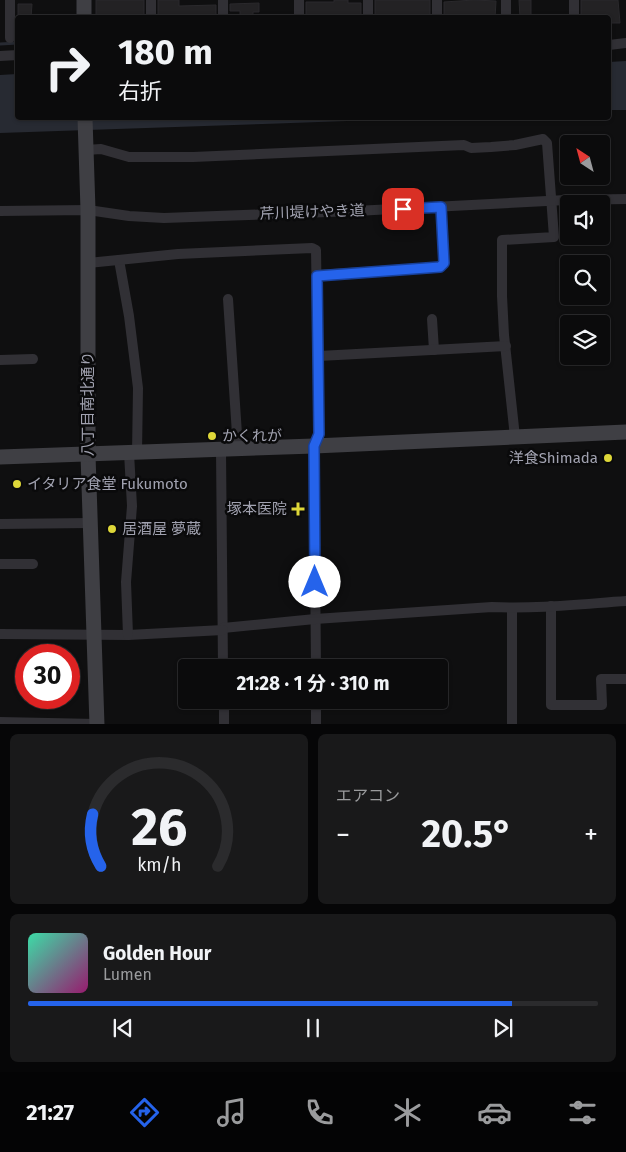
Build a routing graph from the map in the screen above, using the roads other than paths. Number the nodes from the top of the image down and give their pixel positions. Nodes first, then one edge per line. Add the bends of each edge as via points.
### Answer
1 (10, 0) edge
2 (84, 0) edge
3 (151, 0) edge
4 (223, 0) edge
5 (299, 0) edge
6 (368, 0) edge
7 (437, 0) edge
8 (506, 0) edge
9 (574, 0) edge
10 (84, 15) edge
11 (151, 15) edge
12 (223, 15) edge
13 (298, 15) edge
14 (368, 15) edge
15 (437, 15) edge
16 (506, 15) edge
17 (574, 15) edge
18 (10, 38) dead end
19 (626, 43) edge
20 (611, 44) edge
21 (15, 55) edge
22 (0, 56) edge
23 (85, 120) edge
24 (85, 145) junction
25 (626, 199) edge
26 (551, 200) junction
27 (441, 207) junction
28 (88, 210) junction
29 (0, 211) edge
30 (120, 260) junction
31 (88, 263) junction
32 (317, 276) junction
33 (228, 299) dead end
34 (432, 319) dead end
35 (506, 346) junction
36 (434, 350) junction
37 (319, 356) junction
38 (33, 359) dead end
39 (0, 360) edge
40 (626, 432) edge
41 (515, 437) junction
42 (314, 446) junction
43 (238, 449) junction
44 (221, 450) junction
45 (133, 453) junction
46 (88, 455) junction
47 (0, 457) edge
48 (90, 522) junction
49 (0, 524) edge
50 (0, 564) edge
51 (34, 564) dead end
52 (626, 601) edge
53 (551, 606) junction
54 (512, 608) junction
55 (315, 619) junction
56 (223, 629) junction
57 (0, 634) edge
58 (94, 634) junction
59 (128, 635) junction
60 (224, 659) edge
61 (316, 659) edge
62 (626, 679) edge
63 (224, 709) edge
64 (316, 709) edge
65 (0, 722) edge
66 (97, 724) edge
67 (224, 724) edge
68 (316, 724) edge
69 (512, 724) edge

1 - 18 street
2 - 10 street
3 - 11 street
4 - 12 street
5 - 13 street
6 - 14 street
7 - 15 street
8 - 16 street
9 - 17 street
19 - 20 street
21 - 22 street
23 - 24 street, 八丁目南北通り
24 - 26 street via 129,158 464,144 471,148 484,148 543,140 547,142
24 - 28 street, 八丁目南北通り
25 - 26 street, 芹川堤けやき道
26 - 27 street, 芹川堤けやき道
26 - 35 street via 554,237 502,240
27 - 28 street, 芹川堤けやき道 via 164,218
27 - 32 street via 444,263 440,267
28 - 29 street, 芹川堤けやき道
28 - 31 street, 八丁目南北通り
30 - 31 street
30 - 32 street via 312,248 316,250
30 - 45 street via 138,388
31 - 46 street, 八丁目南北通り
32 - 37 street
33 - 43 street
34 - 36 street
35 - 36 street
35 - 41 street
36 - 37 street
37 - 42 street via 319,434
38 - 39 street
40 - 41 street
41 - 42 street
42 - 43 street
42 - 55 street
43 - 44 street
44 - 45 street
44 - 56 street
45 - 46 street
45 - 59 street via 126,582
46 - 47 street
46 - 48 street, 八丁目南北通り
48 - 49 street
48 - 58 street, 八丁目南北通り
50 - 51 street
52 - 53 street
53 - 54 street
53 - 62 street via 551,705 602,705 601,679
54 - 55 street
54 - 69 street
55 - 56 street
55 - 61 street
56 - 59 street
56 - 60 street
57 - 58 street
58 - 59 street
58 - 66 street, 八丁目南北通り
63 - 67 street
64 - 68 street
65 - 66 street

